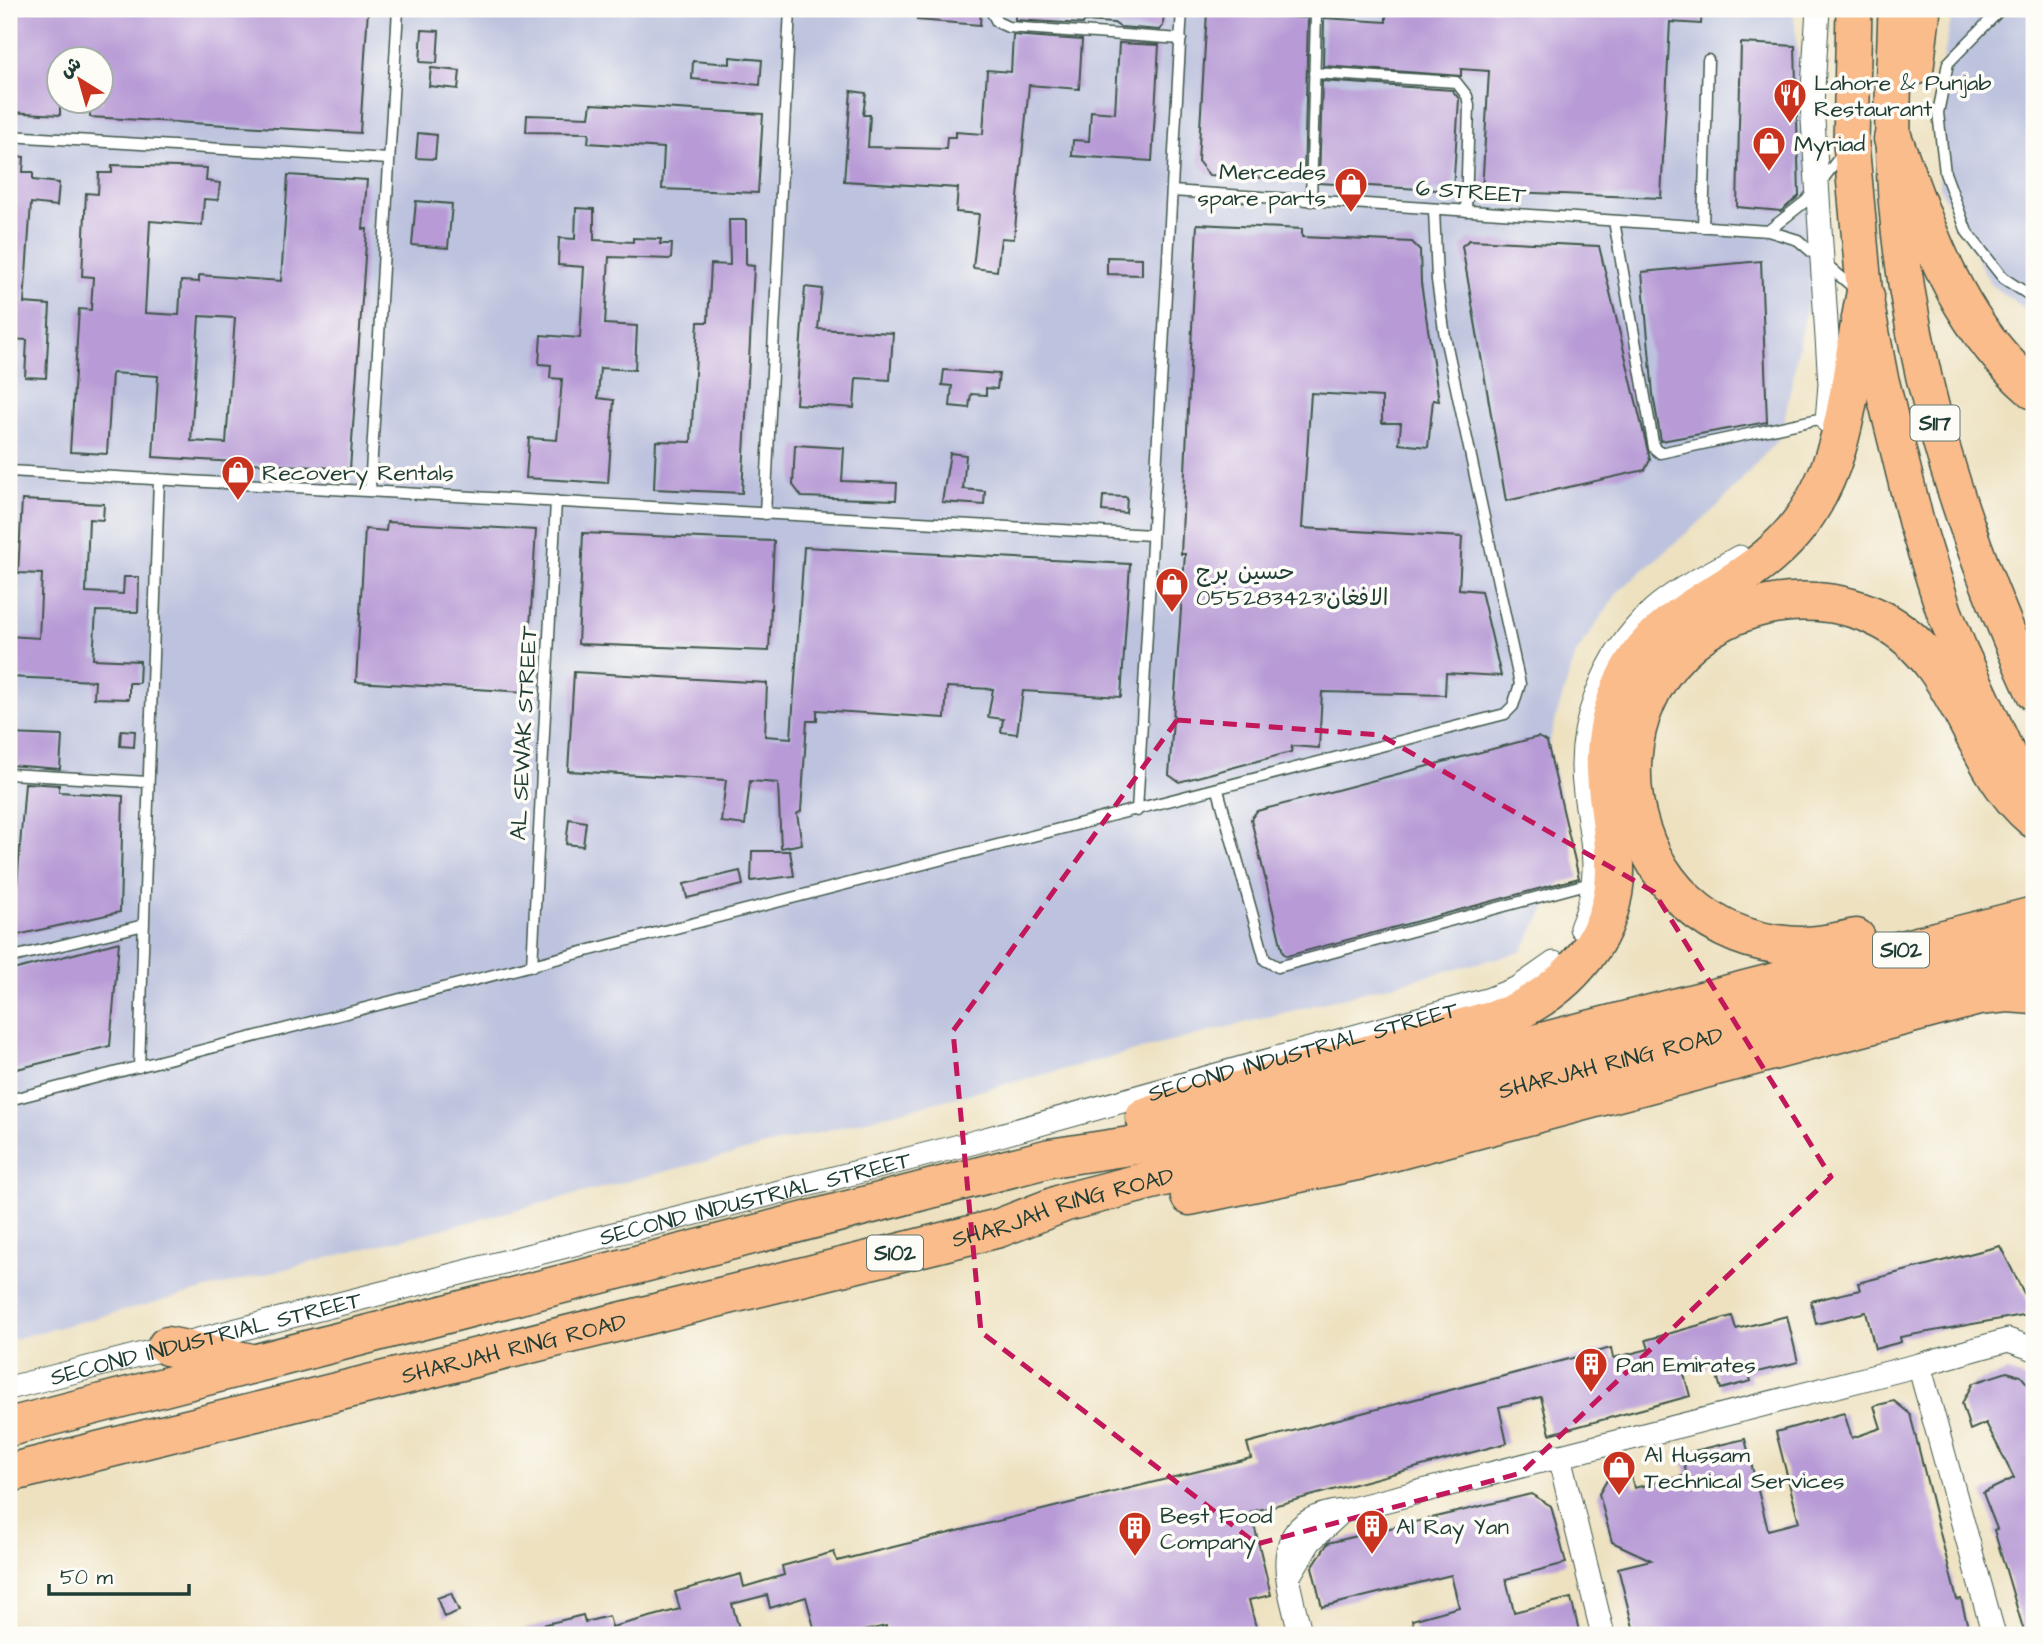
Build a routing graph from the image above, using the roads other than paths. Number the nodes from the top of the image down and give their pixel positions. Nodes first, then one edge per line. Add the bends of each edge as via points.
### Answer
1 (398, 9) edge
2 (790, 9) edge
3 (990, 9) edge
4 (1182, 9) edge
5 (1818, 9) edge
6 (1896, 9) edge
7 (1923, 9) edge
8 (2001, 9) edge
9 (1316, 15) dead end
10 (1849, 17) edge
11 (1181, 38) junction
12 (1708, 60) dead end
13 (1314, 73) junction
14 (1893, 124) junction
15 (9, 136) edge
16 (1851, 143) junction
17 (389, 159) junction
18 (1816, 189) junction
19 (1172, 191) junction
20 (1311, 201) junction
21 (1434, 209) junction
22 (1466, 211) junction
23 (1614, 221) junction
24 (1703, 227) junction
25 (1768, 231) junction
26 (1820, 261) junction
27 (1865, 297) junction
28 (2034, 298) edge
29 (2034, 390) edge
30 (1828, 417) junction
31 (9, 471) edge
32 (159, 479) junction
33 (370, 491) junction
34 (556, 501) junction
35 (765, 514) junction
36 (1152, 535) junction
37 (2034, 693) edge
38 (9, 774) edge
39 (148, 782) junction
40 (1218, 790) junction
41 (1137, 811) junction
42 (2034, 812) edge
43 (2034, 819) edge
44 (1595, 881) junction
45 (2034, 916) edge
46 (144, 925) junction
47 (1965, 933) junction
48 (2034, 954) edge
49 (9, 958) edge
50 (532, 966) junction
51 (2034, 995) edge
52 (139, 1067) junction
53 (9, 1100) edge
54 (1050, 1158) junction
55 (999, 1228) junction
56 (167, 1346) junction
57 (2034, 1349) edge
58 (1979, 1350) junction
59 (256, 1364) junction
60 (1919, 1365) junction
61 (2034, 1365) edge
62 (9, 1388) edge
63 (9, 1427) edge
64 (1559, 1456) junction
65 (9, 1473) edge
66 (1301, 1635) edge
67 (1603, 1635) edge
68 (1994, 1635) edge

1 - 17 lane
2 - 35 lane
3 - 11 lane via 997,22 1008,27
4 - 11 lane
5 - 18 street, SECOND INDUSTRIAL STREET via 1812,74
6 - 14 main road, S117
7 - 14 main road via 1913,79
8 - 28 lane via 1948,63 1938,113 1945,173 1967,232 2003,278
9 - 13 lane
10 - 16 main road, S117
11 - 19 lane
12 - 24 lane
13 - 20 lane
13 - 22 lane via 1448,79 1462,88 1469,105
14 - 29 highway via 1947,278 1965,313 1988,344
14 - 37 main road, S117 via 1907,290 1944,458 1984,580
15 - 17 lane
16 - 18 lane
16 - 27 main road, S117
17 - 33 lane
18 - 25 lane
18 - 26 street, SECOND INDUSTRIAL STREET
19 - 20 lane, 6 STREET
19 - 36 lane
20 - 21 lane, 6 STREET
21 - 22 lane, 6 STREET
21 - 40 lane via 1443,327 1518,672 1518,695 1505,714 1494,720
22 - 23 lane, 6 STREET
23 - 24 lane, 6 STREET
23 - 30 lane via 1654,448 1660,453
24 - 25 lane, 6 STREET
25 - 26 lane, 6 STREET via 1798,240
26 - 27 lane, 6 STREET
26 - 30 street, SECOND INDUSTRIAL STREET via 1829,363
27 - 42 main road, S117 via 1897,450 1929,566 1960,651
27 - 54 highway via 1845,421 1823,491 1793,534 1770,555 1657,634 1641,652 1617,698 1604,771 1614,887 1602,928 1576,969 1538,1001 1509,1015 1151,1115
30 - 44 street, SECOND INDUSTRIAL STREET via 1811,475 1782,520 1745,554 1654,610 1631,634 1610,667 1594,700 1582,762 1596,855
31 - 32 lane
32 - 33 lane
32 - 39 lane
33 - 34 lane
34 - 35 lane
34 - 50 lane, AL SEWAK STREET
35 - 36 lane
36 - 41 lane
38 - 39 lane
39 - 46 lane
40 - 41 lane
40 - 44 lane via 1265,960 1278,967
41 - 50 lane
43 - 47 highway via 2002,783 1934,663 1901,631 1861,611 1796,601 1732,616 1703,632 1657,680 1633,741 1631,785 1643,839 1658,868 1704,915 1765,941 1805,946 1909,930
44 - 56 street, SECOND INDUSTRIAL STREET via 1590,906 1566,952 1544,972 1490,999 975,1142
45 - 47 highway, SHARJAH RING ROAD / S102
46 - 49 lane
46 - 52 lane
47 - 54 highway, SHARJAH RING ROAD / S102 via 1143,1144
48 - 55 highway, SHARJAH RING ROAD / S102 via 1066,1202
50 - 52 lane
51 - 55 highway via 1979,996 1320,1170 1066,1226
52 - 53 lane
54 - 59 highway, SHARJAH RING ROAD / S102
55 - 65 highway, SHARJAH RING ROAD / S102
56 - 59 highway
56 - 62 street, SECOND INDUSTRIAL STREET
57 - 58 street via 2008,1340
58 - 60 street
58 - 61 street
59 - 63 highway, SHARJAH RING ROAD / S102
60 - 64 street
60 - 68 street
64 - 66 street via 1344,1511 1310,1541 1287,1580
64 - 67 street

